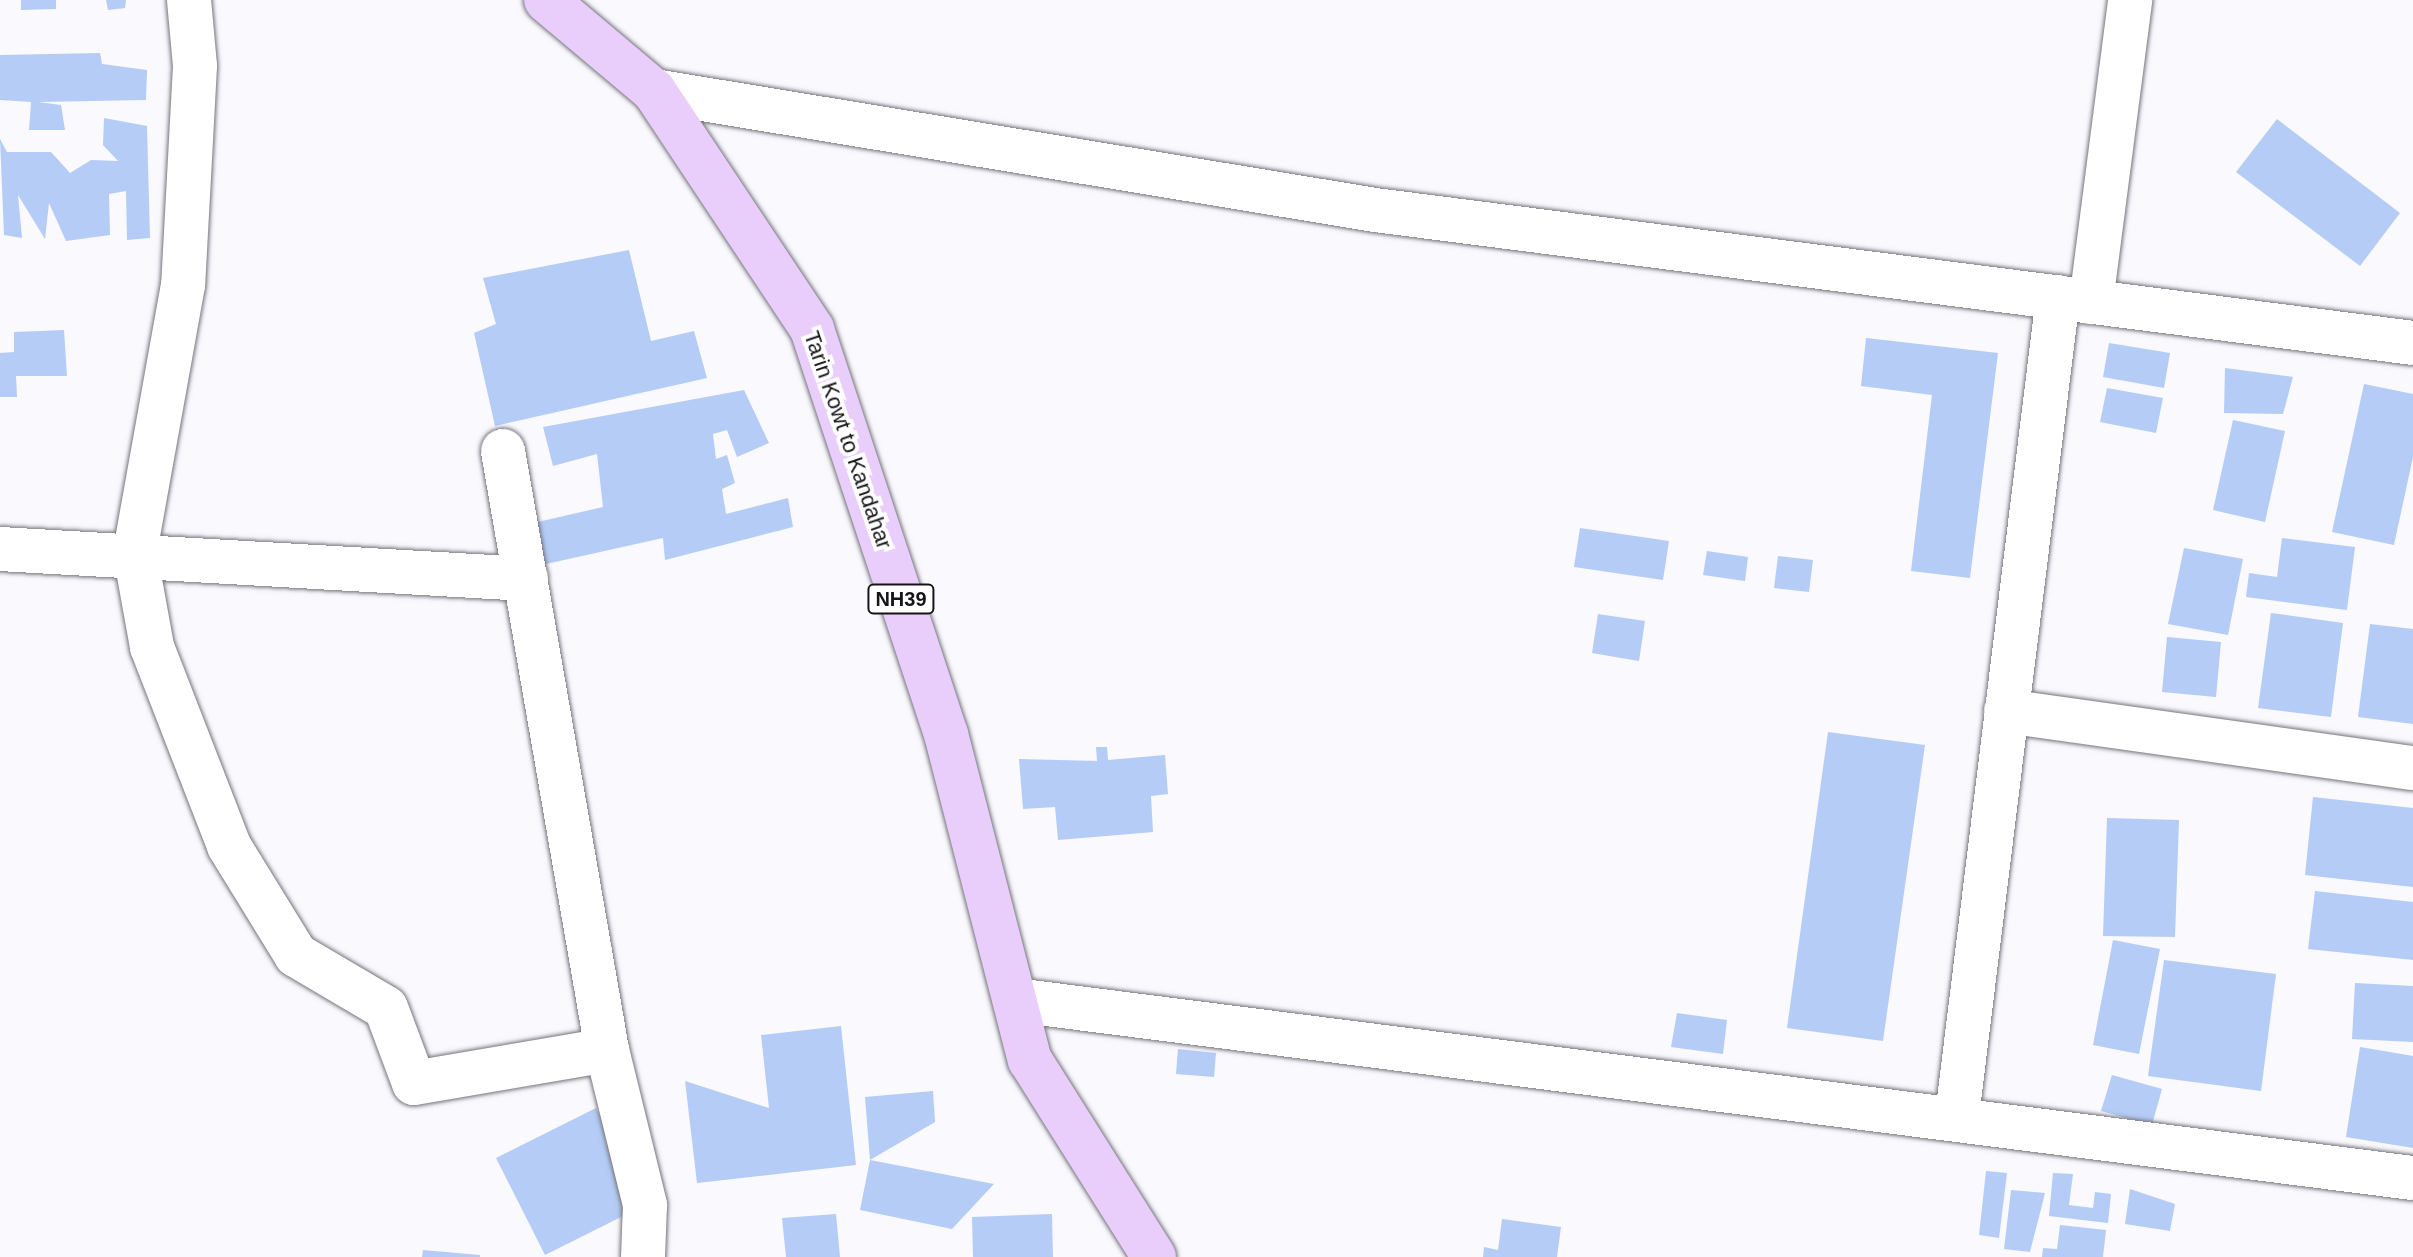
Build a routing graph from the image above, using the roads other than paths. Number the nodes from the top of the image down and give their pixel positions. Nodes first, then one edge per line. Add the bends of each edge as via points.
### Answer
1 (189, 0) edge
2 (2130, 0) edge
3 (566, 7) edge
4 (654, 91) junction
5 (2074, 299) junction
6 (2413, 343) edge
7 (503, 451) dead end
8 (0, 549) edge
9 (135, 553) junction
10 (526, 579) junction
11 (2006, 711) junction
12 (2413, 768) edge
13 (1015, 1000) junction
14 (607, 1050) junction
15 (1957, 1116) junction
16 (2413, 1178) edge
17 (643, 1257) edge
18 (1154, 1257) edge

1 - 9 street via 195,66 183,285
2 - 5 street
3 - 4 main road, Tarin Kowt to Kandahar / NH39
4 - 5 street via 1375,210
4 - 13 main road, Tarin Kowt to Kandahar / NH39 via 812,329 946,734
5 - 6 street
5 - 11 street
7 - 10 street
8 - 9 street
9 - 10 street
9 - 14 street via 152,647 229,846 296,955 386,1008 414,1083
10 - 14 street
11 - 12 street
11 - 15 street
13 - 15 street
13 - 18 main road, Tarin Kowt to Kandahar / NH39 via 1030,1060
14 - 17 street via 645,1205
15 - 16 street

